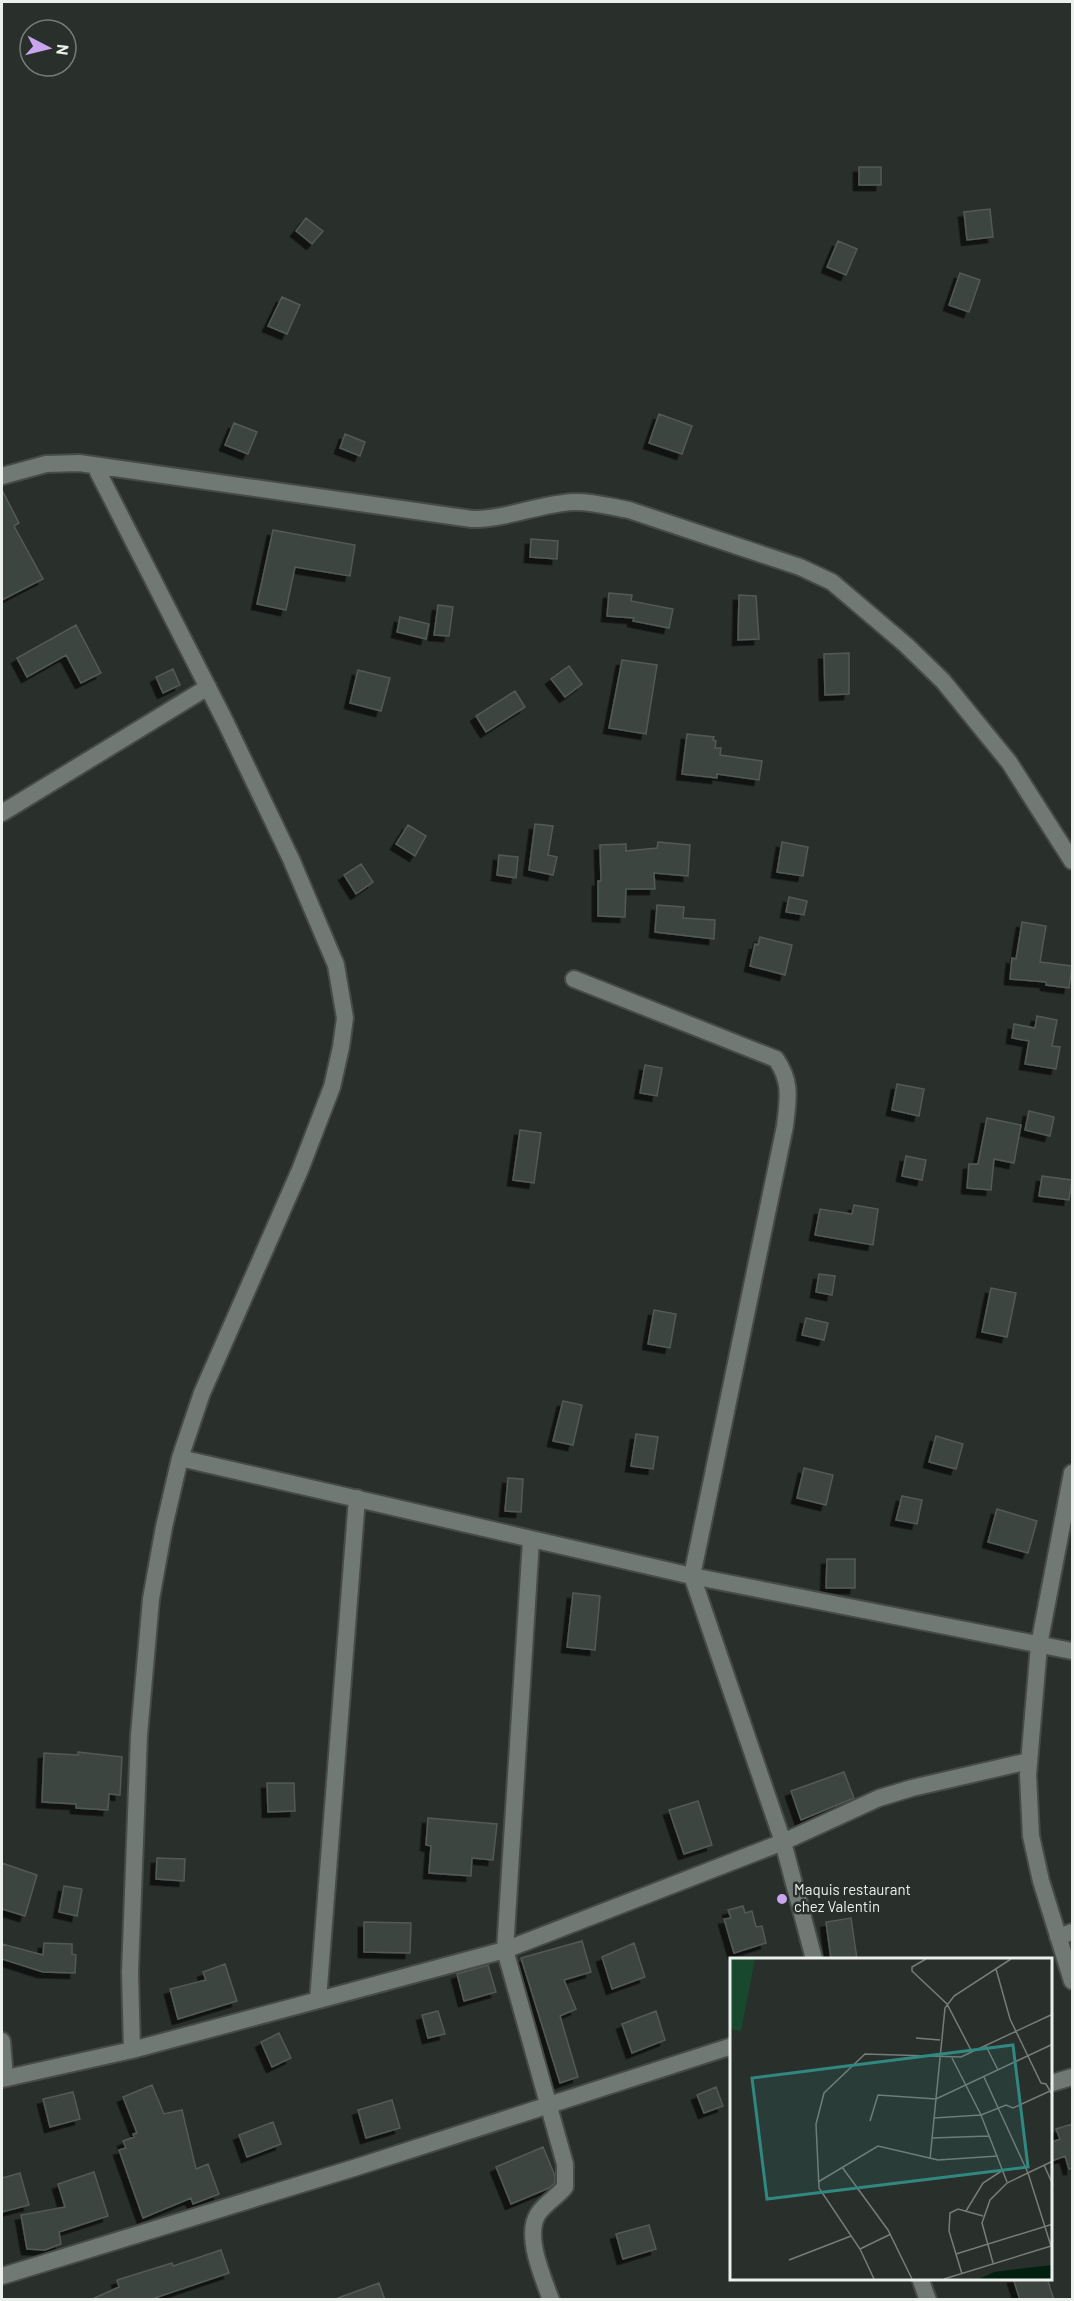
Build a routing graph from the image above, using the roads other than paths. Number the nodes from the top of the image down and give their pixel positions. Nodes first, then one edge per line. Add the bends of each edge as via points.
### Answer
1 (95, 466) junction
2 (2, 476) edge
3 (208, 687) junction
4 (2, 813) edge
5 (1072, 861) edge
6 (574, 979) dead end
7 (180, 1458) junction
8 (1072, 1473) edge
9 (357, 1498) junction
10 (531, 1540) junction
11 (692, 1576) junction
12 (1039, 1646) junction
13 (1072, 1651) edge
14 (1029, 1761) junction
15 (783, 1842) junction
16 (1065, 1935) edge
17 (505, 1950) junction
18 (814, 1958) edge
19 (1072, 1982) edge
20 (318, 2000) junction
21 (2, 2041) edge
22 (730, 2047) edge
23 (132, 2050) junction
24 (1072, 2077) edge
25 (3, 2079) edge
26 (1053, 2084) edge
27 (549, 2105) junction
28 (2, 2276) edge
29 (921, 2280) edge
30 (550, 2300) edge
31 (928, 2300) edge

1 - 2 street via 46,464
1 - 3 street
1 - 5 street via 472,519 490,519 554,504 600,504 800,567 832,582 944,681 1009,762
3 - 4 street
3 - 7 street via 291,859 336,965 345,1018 332,1087 300,1170 202,1393
6 - 11 street via 776,1059 786,1072 788,1096 781,1149
7 - 9 street
7 - 23 street via 151,1599 139,1735 129,1972
8 - 12 street
9 - 10 street
9 - 20 street
10 - 11 street
10 - 17 street
11 - 12 street
11 - 15 street
12 - 13 street
12 - 14 street
14 - 15 street via 879,1798
14 - 16 street via 1031,1836 1041,1881
15 - 17 street
15 - 18 street
16 - 19 street
17 - 20 street
17 - 27 street
20 - 23 street
21 - 25 street
22 - 27 street
23 - 25 street
24 - 26 street
27 - 28 street
27 - 30 street via 565,2164 565,2187 537,2215 533,2231
29 - 31 street

